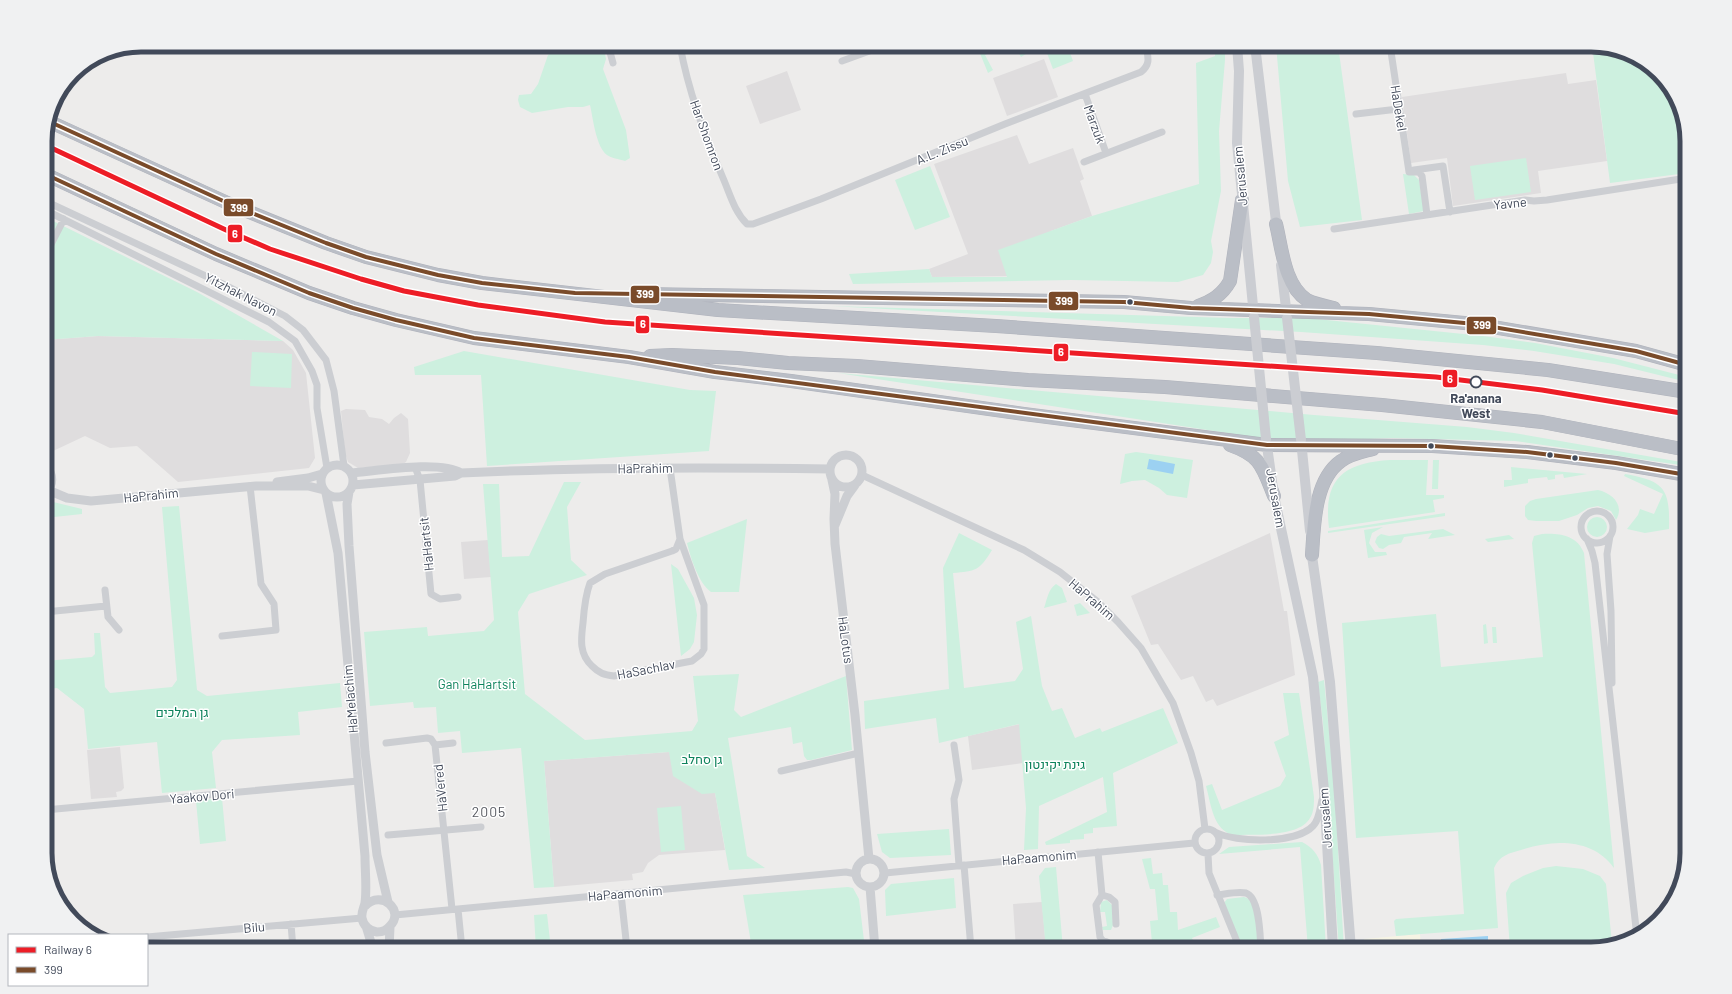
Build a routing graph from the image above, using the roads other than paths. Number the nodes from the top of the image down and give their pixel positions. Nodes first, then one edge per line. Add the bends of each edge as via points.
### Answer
1 (610, 52) edge
2 (682, 52) edge
3 (867, 52) edge
4 (1147, 52) edge
5 (1238, 52) edge
6 (1256, 52) edge
7 (1391, 52) edge
8 (842, 61) dead end
9 (613, 62) dead end
10 (1085, 94) junction
11 (1398, 109) junction
12 (1356, 114) dead end
13 (54, 124) edge
14 (1162, 132) dead end
15 (1106, 153) junction
16 (1084, 162) dead end
17 (1409, 171) junction
18 (52, 177) edge
19 (1680, 179) edge
20 (1242, 200) junction
21 (52, 204) edge
22 (1450, 212) junction
23 (52, 213) edge
24 (1428, 215) junction
25 (64, 219) junction
26 (744, 221) joint
27 (1276, 224) junction
28 (1334, 229) dead end
29 (52, 242) edge
30 (575, 293) junction
31 (1191, 308) junction
32 (1254, 314) junction
33 (1369, 314) junction
34 (1287, 315) junction
35 (629, 357) junction
36 (1680, 363) edge
37 (1680, 391) edge
38 (1206, 437) junction
39 (1267, 442) junction
40 (1301, 443) junction
41 (1386, 445) junction
42 (1680, 449) edge
43 (344, 466) junction
44 (415, 467) junction
45 (670, 468) junction
46 (830, 469) junction
47 (324, 471) junction
48 (352, 473) junction
49 (461, 473) junction
50 (1680, 474) edge
51 (862, 475) junction
52 (420, 480) junction
53 (832, 480) junction
54 (856, 484) junction
55 (253, 486) junction
56 (351, 489) junction
57 (325, 492) junction
58 (52, 493) edge
59 (1274, 496) junction
60 (835, 526) junction
61 (1610, 536) junction
62 (680, 539) junction
63 (1587, 539) junction
64 (1312, 555) junction
65 (105, 590) dead end
66 (458, 597) dead end
67 (106, 606) junction
68 (52, 611) edge
69 (119, 630) dead end
70 (222, 636) dead end
71 (1613, 722) junction
72 (386, 743) dead end
73 (453, 743) dead end
74 (435, 745) junction
75 (954, 745) dead end
76 (859, 753) junction
77 (781, 771) dead end
78 (358, 781) junction
79 (1324, 790) junction
80 (52, 809) edge
81 (482, 827) dead end
82 (1205, 829) junction
83 (444, 830) junction
84 (1215, 832) junction
85 (388, 835) dead end
86 (1194, 843) junction
87 (1098, 852) junction
88 (1208, 854) junction
89 (868, 859) junction
90 (961, 865) junction
91 (885, 873) junction
92 (856, 874) junction
93 (870, 887) junction
94 (621, 894) junction
95 (1102, 895) junction
96 (1217, 895) junction
97 (388, 902) junction
98 (365, 906) junction
99 (455, 909) junction
100 (395, 915) junction
101 (362, 918) junction
102 (291, 924) junction
103 (1116, 924) dead end
104 (366, 926) junction
105 (390, 926) junction
106 (1636, 930) edge
107 (148, 938) edge
108 (292, 942) edge
109 (371, 942) edge
110 (389, 942) edge
111 (461, 942) edge
112 (626, 942) edge
113 (874, 942) edge
114 (970, 942) edge
115 (1107, 942) dead end
116 (1237, 942) edge
117 (1260, 942) edge
118 (1333, 942) edge
119 (1350, 942) edge

1 - 9 street
2 - 26 street, Har Shomron via 700,120 738,213
3 - 8 street
4 - 10 street, A.L. Zissu via 1147,68
5 - 20 main road, Jerusalem via 1237,143
6 - 27 main road, Jerusalem
7 - 11 street, HaDekel
10 - 15 street, Marzuk
10 - 26 street, A.L. Zissu via 758,223 747,224
11 - 12 street
11 - 17 street, HaDekel
13 - 30 highway via 232,205 366,257 438,276
14 - 15 street, Marzuk
15 - 16 street, Marzuk
17 - 22 street via 1443,166
17 - 24 street via 1419,172 1422,176
18 - 35 highway via 216,254 353,308 474,338
19 - 22 street, Yavne
20 - 31 highway via 1230,281 1223,292 1213,300
20 - 32 main road, Jerusalem
21 - 43 street, Yitzhak Navon via 227,286 285,316 304,330 326,360 334,391
22 - 24 street, Yavne
23 - 25 street, Yitzhak Navon
24 - 28 street, Yavne
25 - 29 street
25 - 47 street, Yitzhak Navon via 269,322 295,341 317,385
27 - 33 highway via 1292,283 1299,293 1308,300 1324,306
27 - 34 main road, Jerusalem
30 - 31 highway via 1124,302
30 - 37 highway via 718,310 996,326 1377,353 1548,370
31 - 32 highway
32 - 34 highway
32 - 39 main road, Jerusalem, bridge
33 - 34 highway
33 - 36 highway via 1475,324 1636,351
34 - 40 main road, Jerusalem, bridge
35 - 38 highway via 715,372
35 - 42 highway via 672,354 1246,393 1542,422
38 - 39 highway
38 - 59 highway via 1251,454 1266,475
39 - 40 highway
39 - 59 main road, Jerusalem
40 - 41 highway
40 - 64 main road, Jerusalem
41 - 50 highway via 1527,452
41 - 64 highway via 1349,456 1332,469 1315,513
43 - 47 street via 335,464
43 - 48 street
44 - 48 street, HaPrahim
44 - 49 street, HaPrahim via 455,469
44 - 52 street, HaHartsit
45 - 46 street, HaPrahim
45 - 49 street, HaPrahim
45 - 62 street, HaSachlav
46 - 51 street via 839,457 848,456 860,464
46 - 53 street
47 - 55 street, HaPrahim
47 - 57 street via 321,483
48 - 56 street
49 - 52 street, HaPrahim via 456,476
51 - 54 street
51 - 82 street, HaPrahim via 1024,550 1060,572 1098,602 1118,622 1141,648 1173,704 1199,781
52 - 56 street, HaPrahim
52 - 66 street, HaHartsit via 431,594 440,599
53 - 54 street via 843,487
53 - 60 street, HaLotus via 835,494
54 - 60 street, HaLotus via 846,496
55 - 57 street, HaPrahim via 308,486
55 - 58 street, HaPrahim via 91,501 67,498
55 - 70 street via 261,584 274,604 276,630
56 - 57 street via 337,497
56 - 97 street, HaMelachim via 347,504 349,546 365,752 377,855
57 - 78 street, HaMelachim via 338,553
59 - 79 main road, Jerusalem via 1313,677
60 - 76 street, HaLotus via 840,598
61 - 63 street via 1596,543
61 - 63 street via 1613,529 1611,519 1603,512 1598,512 1588,515 1582,523 1583,533
61 - 71 street via 1607,554
62 - 62 street, HaSachlav via 676,549 672,551 605,574 590,583 584,604 581,643 585,658 598,672 614,676 692,661 701,654 704,649 704,605
63 - 71 street via 1595,563
64 - 119 main road, Jerusalem via 1330,682
65 - 67 street
67 - 68 street
67 - 69 street via 108,617
71 - 106 street
72 - 74 street, HaVered via 426,738
73 - 74 street, HaVered
74 - 83 street, HaVered
75 - 90 street via 959,780 954,799
76 - 77 street
76 - 89 street, HaLotus
78 - 80 street, Yaakov Dori
78 - 98 street, HaMelachim via 365,856
79 - 84 street via 1314,825 1302,835 1258,839 1232,838
79 - 118 main road, Jerusalem
81 - 83 street, HaVered
82 - 84 street
82 - 86 street via 1196,834
83 - 85 street, HaVered
83 - 99 street, HaVered
84 - 88 street via 1219,839 1218,847
86 - 87 street, HaPaamonim
86 - 88 street via 1200,852
87 - 90 street, HaPaamonim
87 - 95 street
88 - 96 street via 1208,873
89 - 91 street via 878,860
89 - 92 street via 861,862
90 - 91 street, HaPaamonim
90 - 114 street
91 - 93 street via 879,885
92 - 93 street via 859,882
92 - 94 street, HaPaamonim via 846,872
93 - 113 street
94 - 99 street, HaPaamonim
94 - 112 street
95 - 103 street via 1115,902
95 - 115 street via 1096,905 1100,937
96 - 116 street
96 - 117 street via 1244,893 1251,897 1257,907
97 - 98 street via 374,899
97 - 100 street
98 - 101 street
99 - 100 street, HaPaamonim
99 - 111 street, HaVered
100 - 105 street
101 - 102 street, Bilu
101 - 104 street
102 - 107 street, Bilu
102 - 108 street
104 - 105 street via 375,932 386,930
104 - 109 street
105 - 110 street

